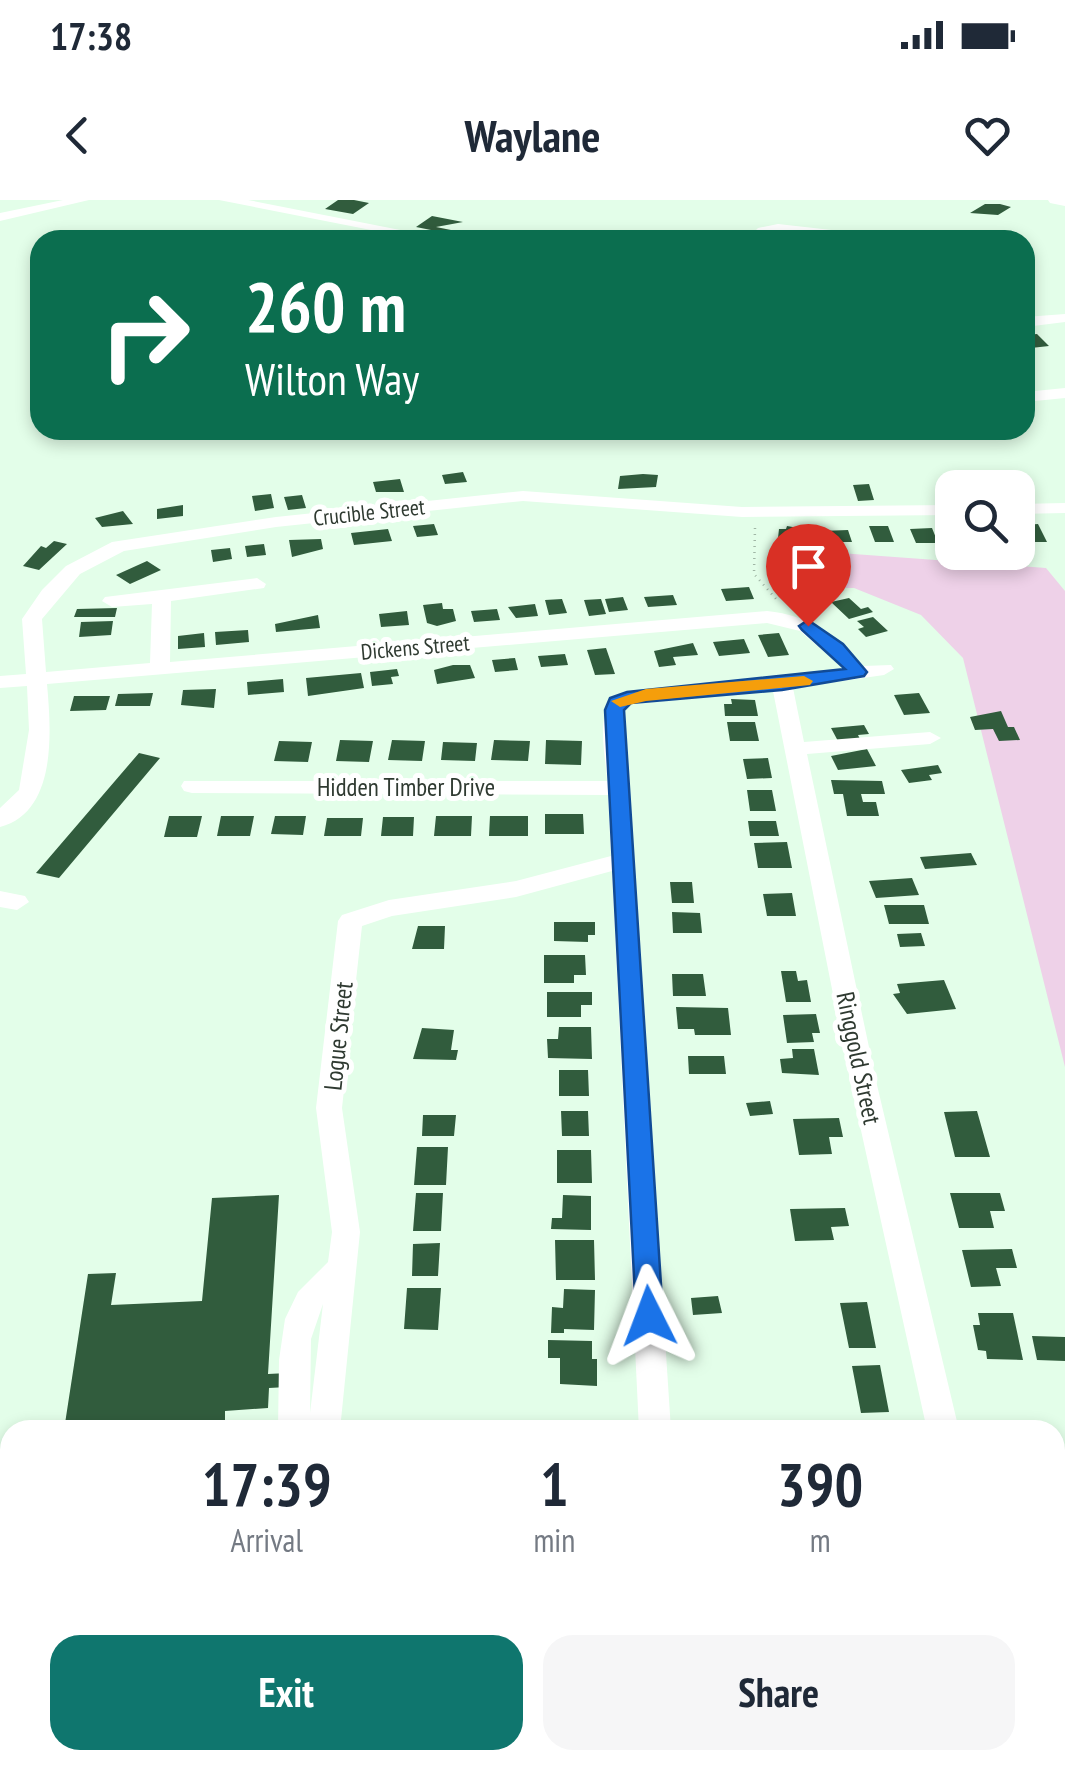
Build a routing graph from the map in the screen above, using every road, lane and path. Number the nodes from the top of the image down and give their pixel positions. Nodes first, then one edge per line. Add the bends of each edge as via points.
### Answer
1 (82, 200) edge
2 (226, 200) edge
3 (317, 200) edge
4 (1055, 200) edge
5 (1065, 202) edge
6 (301, 214) junction
7 (0, 217) edge
8 (389, 230) edge
9 (768, 230) edge
10 (796, 230) edge
11 (1065, 318) edge
12 (1035, 321) edge
13 (1065, 393) edge
14 (1035, 396) edge
15 (1065, 508) edge
16 (1035, 509) edge
17 (935, 510) edge
18 (755, 511) junction
19 (257, 584) dead end
20 (162, 598) junction
21 (112, 601) dead end
22 (792, 619) junction
23 (884, 668) dead end
24 (160, 669) junction
25 (858, 672) junction
26 (37, 679) junction
27 (0, 682) edge
28 (782, 684) junction
29 (930, 738) dead end
30 (794, 749) junction
31 (192, 786) dead end
32 (620, 788) junction
33 (0, 820) edge
34 (625, 860) junction
35 (342, 1268) junction
36 (294, 1420) edge
37 (325, 1420) edge
38 (655, 1420) edge
39 (940, 1420) edge

1 - 7 street
2 - 6 street
3 - 6 street
4 - 5 street
6 - 8 street
9 - 10 street
11 - 12 street
13 - 14 street
15 - 16 street
17 - 18 street, Crucible Street
18 - 22 path via 754,574
18 - 26 street, Crucible Street via 522,496 119,546 74,570 32,618
19 - 20 street
20 - 21 street
20 - 24 street
22 - 24 street, Dickens Street
22 - 25 street via 820,634
23 - 25 street
24 - 26 street, Dickens Street
25 - 28 street
26 - 27 street, Dickens Street
26 - 33 street, Crucible Street via 40,730 30,792
28 - 30 street, Ringgold Street
28 - 32 street via 617,702
29 - 30 street
30 - 39 street, Ringgold Street
31 - 32 street, Hidden Timber Drive
32 - 34 street
34 - 35 street, Logue Street via 350,921 330,1108 346,1232
34 - 38 street
35 - 36 street via 300,1308
35 - 37 street, Logue Street

